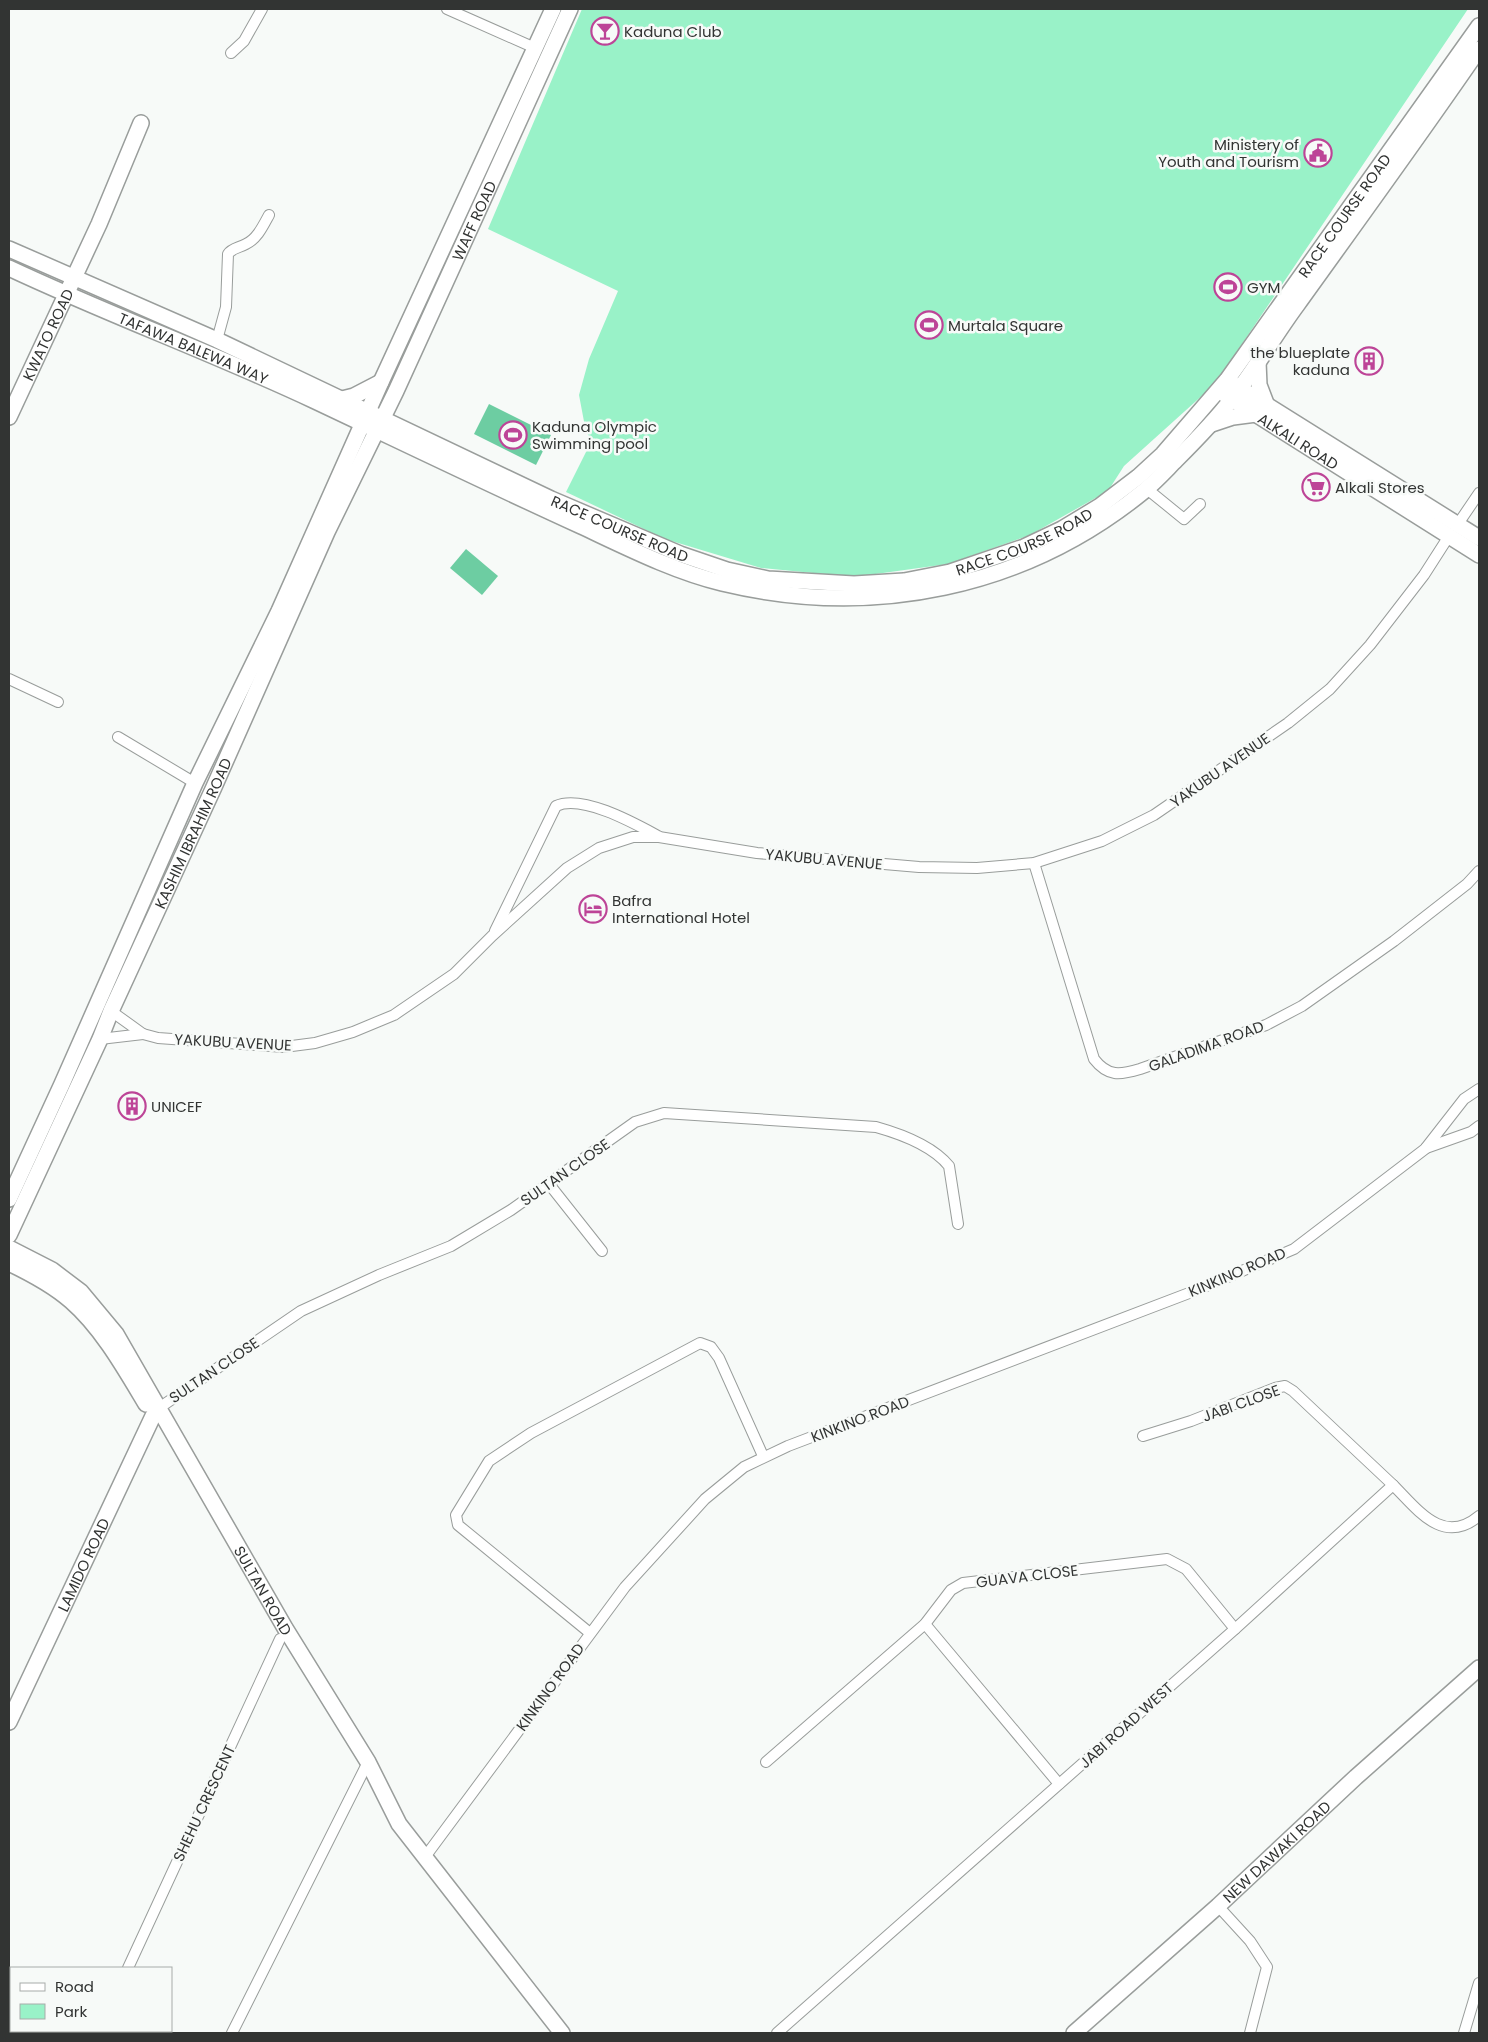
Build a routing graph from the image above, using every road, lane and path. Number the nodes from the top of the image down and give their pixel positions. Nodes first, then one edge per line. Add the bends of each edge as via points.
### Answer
1 (262, 9) edge
2 (447, 9) edge
3 (554, 9) edge
4 (570, 9) edge
5 (1479, 26) edge
6 (535, 48) junction
7 (1479, 49) edge
8 (231, 53) dead end
9 (141, 123) dead end
10 (269, 215) dead end
11 (9, 249) edge
12 (9, 268) edge
13 (74, 278) junction
14 (66, 295) junction
15 (217, 340) junction
16 (1258, 362) junction
17 (381, 382) junction
18 (1223, 385) junction
19 (396, 391) junction
20 (1236, 394) junction
21 (338, 405) junction
22 (1262, 410) junction
23 (9, 417) edge
24 (372, 421) junction
25 (1211, 425) junction
26 (407, 437) junction
27 (356, 456) junction
28 (1147, 489) junction
29 (1479, 493) edge
30 (1200, 504) dead end
31 (1453, 530) junction
32 (1479, 538) edge
33 (1479, 555) edge
34 (9, 678) edge
35 (58, 702) dead end
36 (118, 737) dead end
37 (195, 783) junction
38 (659, 837) junction
39 (168, 844) junction
40 (184, 850) junction
41 (1034, 863) junction
42 (1479, 871) edge
43 (492, 936) junction
44 (111, 1011) junction
45 (143, 1034) junction
46 (100, 1039) junction
47 (1479, 1090) edge
48 (1479, 1126) edge
49 (1425, 1148) junction
50 (550, 1184) junction
51 (9, 1199) edge
52 (18, 1216) junction
53 (958, 1224) dead end
54 (9, 1235) edge
55 (9, 1248) edge
56 (602, 1251) dead end
57 (9, 1263) edge
58 (20, 1266) edge
59 (156, 1412) junction
60 (1143, 1436) dead end
61 (763, 1456) junction
62 (1393, 1485) junction
63 (1479, 1516) edge
64 (925, 1624) junction
65 (1235, 1629) junction
66 (590, 1633) junction
67 (280, 1639) junction
68 (1479, 1668) edge
69 (9, 1722) edge
70 (766, 1762) dead end
71 (365, 1767) junction
72 (1059, 1784) junction
73 (425, 1857) junction
74 (1218, 1906) junction
75 (496, 1958) junction
76 (128, 1967) edge
77 (513, 1979) junction
78 (1479, 1983) edge
79 (232, 2033) edge
80 (550, 2033) edge
81 (562, 2033) edge
82 (777, 2033) edge
83 (1074, 2033) edge
84 (1250, 2033) edge
85 (1464, 2033) edge

1 - 8 street via 244,42
2 - 6 street
3 - 6 street, WAFF ROAD
4 - 19 street, WAFF ROAD
5 - 18 street, RACE COURSE ROAD
6 - 17 street, WAFF ROAD
7 - 16 street, RACE COURSE ROAD
9 - 13 street, KWATO ROAD
10 - 15 street via 261,231 248,244 230,250 228,254 226,307
11 - 13 street, TAFAWA BALEWA WAY
12 - 14 street, TAFAWA BALEWA WAY
13 - 14 street, KWATO ROAD
13 - 15 street, TAFAWA BALEWA WAY
14 - 21 street, TAFAWA BALEWA WAY
14 - 23 street, KWATO ROAD
15 - 21 street, TAFAWA BALEWA WAY
16 - 20 street, RACE COURSE ROAD
16 - 22 street
17 - 21 street
17 - 24 street, WAFF ROAD
18 - 20 street, ALKALI ROAD
18 - 26 street, RACE COURSE ROAD via 1163,454 1100,506 1024,547 950,572 904,581 854,584 768,579 727,570 680,554
19 - 24 street, WAFF ROAD
19 - 26 street via 396,407
20 - 22 street, ALKALI ROAD
20 - 25 street, RACE COURSE ROAD
21 - 24 street, TAFAWA BALEWA WAY
21 - 27 street
22 - 25 street
22 - 31 street, ALKALI ROAD
24 - 26 street, RACE COURSE ROAD
24 - 27 street, KASHIM IBRAHIM ROAD
25 - 28 street, RACE COURSE ROAD
26 - 27 street
26 - 28 street, RACE COURSE ROAD via 544,510 673,567 719,582 813,597 909,595 955,586 996,573 1068,541 1108,518
27 - 37 street, KASHIM IBRAHIM ROAD
27 - 40 street, KASHIM IBRAHIM ROAD
28 - 30 street via 1184,520
29 - 31 street, YAKUBU AVENUE
31 - 32 street, ALKALI ROAD
31 - 33 street, ALKALI ROAD
31 - 41 street, YAKUBU AVENUE via 1424,575 1370,645 1330,689 1288,723 1154,815 1102,842
34 - 35 street
36 - 37 street
37 - 39 street, KASHIM IBRAHIM ROAD
38 - 41 street, YAKUBU AVENUE via 757,853 919,867 977,868
38 - 43 street, YAKUBU AVENUE via 633,837 599,848 567,868
38 - 43 street via 630,821 583,804 564,802 556,806
39 - 40 street
39 - 51 street, KASHIM IBRAHIM ROAD
40 - 44 street, KASHIM IBRAHIM ROAD
41 - 42 street, GALADIMA ROAD via 1094,1059 1112,1074 1140,1069 1266,1025 1302,1006 1394,941
43 - 45 street, YAKUBU AVENUE via 454,974 394,1015 315,1043 284,1047 158,1038
44 - 45 street, YAKUBU AVENUE
44 - 46 street, KASHIM IBRAHIM ROAD
45 - 46 street, YAKUBU AVENUE
46 - 52 street, KASHIM IBRAHIM ROAD
47 - 49 street, KINKINO ROAD via 1464,1099
48 - 49 street, KINKINO ROAD via 1471,1132
49 - 61 street, KINKINO ROAD via 1294,1248 1196,1290
50 - 53 street, SULTAN CLOSE via 635,1122 664,1113 876,1127 908,1136 947,1163
50 - 56 street
50 - 59 street, SULTAN CLOSE via 451,1246 301,1311
52 - 54 street, KASHIM IBRAHIM ROAD
52 - 58 street
55 - 58 street, SULTAN ROAD
57 - 58 street, SULTAN ROAD
58 - 59 street, SULTAN ROAD via 52,1270 81,1292 116,1334
59 - 67 street, SULTAN ROAD
59 - 69 street, LAMIDO ROAD
59 - 71 street, SULTAN ROAD
60 - 62 street, JABI CLOSE via 1285,1386
61 - 66 street, KINKINO ROAD via 705,1498 625,1587
61 - 66 street via 719,1358 711,1347 700,1343 531,1433 489,1462 456,1516 458,1525
62 - 63 street via 1439,1526 1469,1525
62 - 65 street, JABI ROAD WEST
64 - 65 street, GUAVA CLOSE via 952,1590 964,1583 1168,1558 1186,1569
64 - 70 street, GUAVA CLOSE
64 - 72 street
65 - 72 street, JABI ROAD WEST
66 - 73 street, KINKINO ROAD
67 - 71 street, SULTAN ROAD
67 - 76 street, SHEHU CRESCENT
68 - 74 street, NEW DAWAKI ROAD
71 - 73 street, SULTAN ROAD via 399,1824
71 - 75 street, SULTAN ROAD via 391,1829
71 - 79 street
72 - 82 street, JABI ROAD WEST
73 - 75 street, SULTAN ROAD
74 - 83 street, NEW DAWAKI ROAD
74 - 84 street via 1250,1941 1267,1967
75 - 77 street
77 - 80 street
77 - 81 street
78 - 85 street

